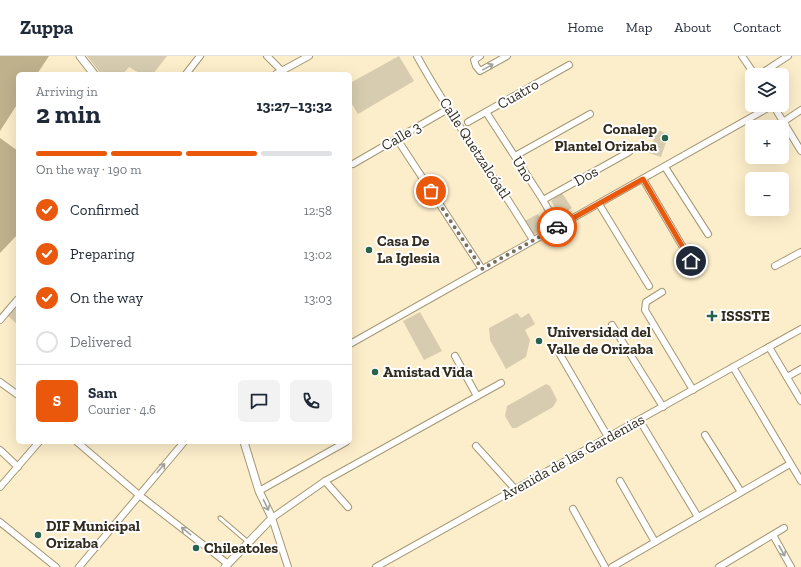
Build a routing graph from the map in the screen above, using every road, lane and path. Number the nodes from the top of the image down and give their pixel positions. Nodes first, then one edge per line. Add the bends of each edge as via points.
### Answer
1 (80, 56) edge
2 (200, 56) edge
3 (267, 56) edge
4 (307, 56) edge
5 (417, 56) edge
6 (480, 56) edge
7 (507, 56) edge
8 (742, 56) edge
9 (788, 56) edge
10 (569, 65) dead end
11 (750, 68) edge
12 (770, 68) edge
13 (282, 71) joint
14 (92, 72) edge
15 (188, 72) edge
16 (448, 109) junction
17 (801, 110) edge
18 (486, 112) junction
19 (761, 112) edge
20 (590, 114) dead end
21 (786, 120) edge
22 (468, 122) dead end
23 (789, 131) edge
24 (397, 139) junction
25 (801, 150) edge
26 (629, 152) dead end
27 (516, 156) junction
28 (353, 164) dead end
29 (666, 167) junction
30 (643, 179) junction
31 (543, 200) junction
32 (599, 204) junction
33 (558, 227) junction
34 (708, 234) dead end
35 (533, 240) junction
36 (801, 252) edge
37 (691, 261) dead end
38 (775, 266) dead end
39 (482, 269) junction
40 (649, 286) dead end
41 (662, 292) dead end
42 (16, 301) edge
43 (0, 320) edge
44 (612, 325) dead end
45 (801, 329) edge
46 (352, 343) edge
47 (555, 346) dead end
48 (769, 347) junction
49 (455, 356) dead end
50 (733, 367) junction
51 (801, 369) edge
52 (787, 377) junction
53 (0, 382) edge
54 (500, 383) dead end
55 (693, 390) junction
56 (16, 394) edge
57 (477, 396) junction
58 (801, 400) edge
59 (663, 408) junction
60 (640, 421) junction
61 (705, 435) dead end
62 (608, 437) junction
63 (37, 444) edge
64 (79, 444) edge
65 (182, 444) edge
66 (245, 444) edge
67 (342, 444) edge
68 (476, 446) dead end
69 (0, 450) edge
70 (790, 464) junction
71 (18, 467) junction
72 (325, 481) junction
73 (620, 481) dead end
74 (801, 481) edge
75 (0, 487) edge
76 (516, 489) junction
77 (259, 491) junction
78 (742, 492) junction
79 (139, 495) junction
80 (348, 507) dead end
81 (573, 509) dead end
82 (698, 517) junction
83 (220, 518) dead end
84 (272, 518) junction
85 (0, 522) edge
86 (784, 528) dead end
87 (773, 535) junction
88 (656, 542) junction
89 (249, 543) junction
90 (226, 565) edge
91 (286, 566) edge
92 (56, 567) edge
93 (79, 567) edge
94 (376, 567) edge
95 (605, 567) edge
96 (612, 567) edge
97 (719, 567) edge
98 (791, 567) edge

1 - 14 street
2 - 15 street
3 - 13 street
4 - 13 street
5 - 16 street, Calle Quetzalcóatl
6 -> 7 street via 474,60 480,71
8 - 11 street
9 - 12 street
10 - 18 street, Cuatro
16 - 24 street, Calle 3
16 - 35 street, Calle Quetzalcóatl via 506,194
17 - 21 street
18 - 22 street, Cuatro
18 - 27 street, Uno
19 - 29 street
20 - 27 street
23 - 25 street
24 - 28 street, Calle 3
24 - 39 street
26 - 31 street, Dos
27 - 31 street, Uno
29 - 30 street
29 - 34 street
30 - 32 street
30 - 37 street
31 - 33 street, Uno
32 - 33 street
32 - 40 street
33 - 35 street
35 - 39 street
36 - 38 street
39 - 46 street
41 - 55 street via 646,302 645,310
42 - 43 street
44 - 59 street
45 - 48 street, Avenida de las Gardenias
47 - 62 street
48 - 50 street, Avenida de las Gardenias
48 - 52 street
49 - 57 street
50 - 55 street, Avenida de las Gardenias
50 - 70 street
51 - 52 street
52 - 58 street
53 - 56 street
54 - 57 street
55 - 59 street, Avenida de las Gardenias
57 - 72 street
59 - 60 street, Avenida de las Gardenias
60 - 62 street, Avenida de las Gardenias
60 - 82 street
61 - 78 street
62 - 76 street, Avenida de las Gardenias
63 - 71 street
64 - 79 street
79 -> 65 street
66 - 77 street
67 - 77 street
68 - 76 street
69 - 71 street
70 - 74 street
70 - 78 street
71 - 75 street
72 - 80 street
72 - 84 street
73 - 88 street
76 - 94 street, Avenida de las Gardenias
77 -> 84 street
78 - 82 street
90 -> 79 street
79 - 93 street
81 - 95 street
82 - 88 street
83 - 89 lane
84 - 89 street
84 - 91 street
85 - 92 street
86 - 87 street
87 - 97 street
87 -> 98 street
88 - 96 street
89 - 90 street

